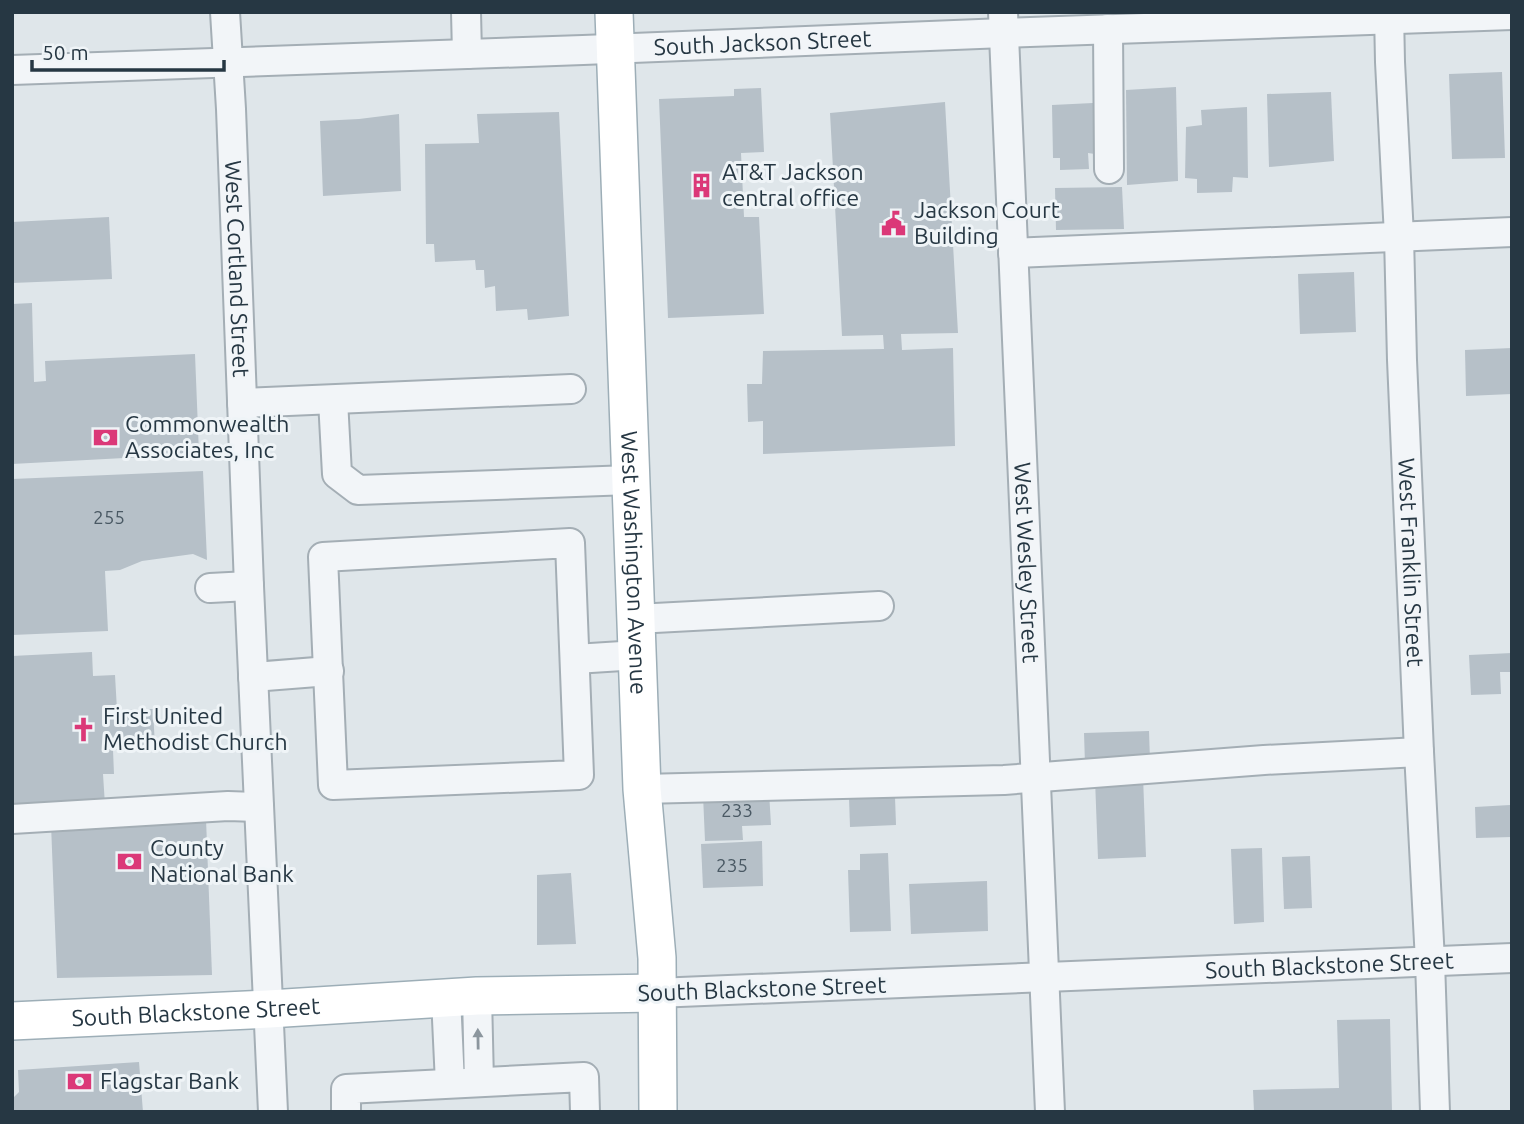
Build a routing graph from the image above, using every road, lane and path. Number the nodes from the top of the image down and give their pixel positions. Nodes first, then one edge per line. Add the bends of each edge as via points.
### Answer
1 (225, 12) edge
2 (466, 12) edge
3 (614, 12) edge
4 (1504, 14) edge
5 (1389, 16) edge
6 (1274, 18) edge
7 (1178, 20) edge
8 (1003, 22) edge
9 (1108, 29) junction
10 (615, 49) junction
11 (467, 54) junction
12 (228, 62) junction
13 (12, 70) edge
14 (1109, 169) dead end
15 (1512, 232) edge
16 (1399, 236) junction
17 (1013, 253) junction
18 (571, 390) dead end
19 (333, 400) junction
20 (242, 403) junction
21 (630, 480) junction
22 (249, 586) junction
23 (210, 588) dead end
24 (879, 606) dead end
25 (636, 619) junction
26 (638, 655) junction
27 (575, 659) junction
28 (329, 671) junction
29 (253, 677) junction
30 (1419, 752) junction
31 (1037, 777) junction
32 (642, 789) junction
33 (259, 807) junction
34 (12, 819) edge
35 (1512, 958) edge
36 (1430, 961) junction
37 (1044, 977) junction
38 (656, 993) junction
39 (461, 997) junction
40 (269, 1009) junction
41 (12, 1021) edge
42 (479, 1082) junction
43 (450, 1083) junction
44 (273, 1112) edge
45 (346, 1112) edge
46 (585, 1112) edge
47 (658, 1112) edge
48 (1050, 1112) edge
49 (1435, 1112) edge

1 - 12 street, West Cortland Street
2 - 11 street
3 - 10 main road, West Washington Avenue
4 - 5 street, South Jackson Street
5 - 6 street, South Jackson Street
5 - 16 street, West Franklin Street
6 - 7 street, South Jackson Street
7 - 9 street, South Jackson Street
8 - 9 street, South Jackson Street
8 - 10 street, South Jackson Street
8 - 17 street, West Wesley Street
9 - 14 street
10 - 11 street, South Jackson Street
10 - 21 main road, West Washington Avenue
11 - 12 street, South Jackson Street
12 - 13 street, South Jackson Street
12 - 20 street, West Cortland Street
15 - 16 street
16 - 17 street
16 - 30 street, West Franklin Street
17 - 31 street, West Wesley Street
18 - 19 street
19 - 20 street
19 - 21 street via 337,474 358,490
20 - 22 street, West Cortland Street
21 - 25 main road, West Washington Avenue
22 - 23 street
22 - 29 street, West Cortland Street
24 - 25 street
25 - 26 main road, West Washington Avenue
26 - 27 street
26 - 32 main road, West Washington Avenue
27 - 28 street via 579,775 333,785
27 - 28 street via 570,543 323,557
28 - 29 street
29 - 33 street, West Cortland Street
30 - 31 street
30 - 36 street, West Franklin Street
31 - 32 street
31 - 37 street, West Wesley Street
32 - 38 main road, West Washington Avenue
33 - 34 street
33 - 40 street, West Cortland Street
35 - 36 street, South Blackstone Street
36 - 37 street, South Blackstone Street
36 - 49 street, West Franklin Street
37 - 38 street, South Blackstone Street
37 - 48 street, West Wesley Street
38 - 39 main road, South Blackstone Street
38 - 47 main road, West Washington Avenue
39 - 40 main road, South Blackstone Street
42 -> 39 street
39 - 43 street
40 - 41 main road, South Blackstone Street
40 - 44 street, West Cortland Street
42 - 43 street
42 - 46 street via 584,1077
43 - 45 street via 346,1089

